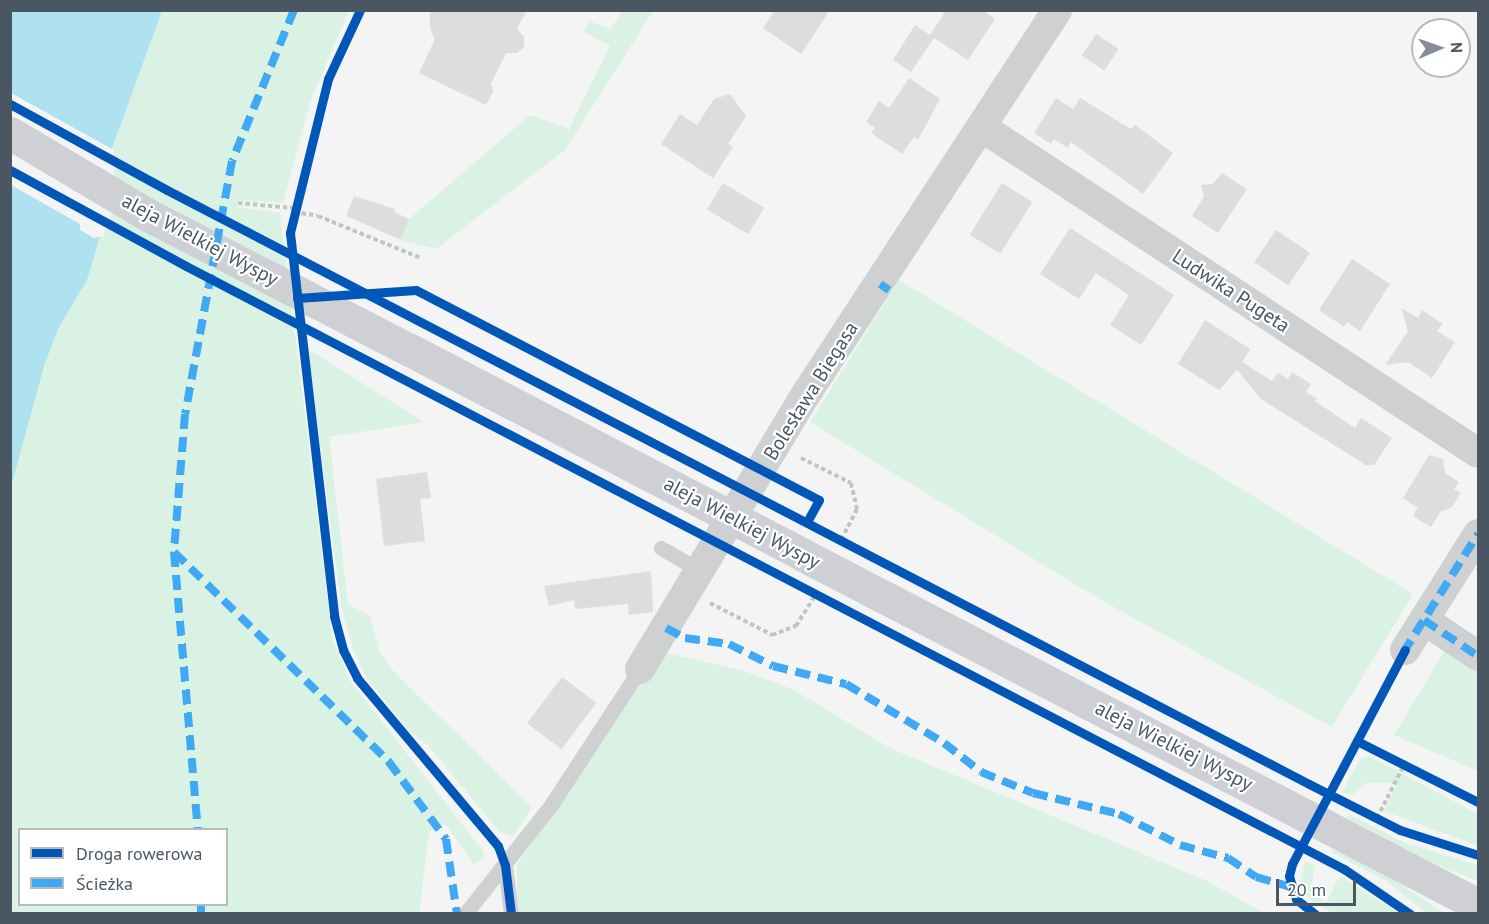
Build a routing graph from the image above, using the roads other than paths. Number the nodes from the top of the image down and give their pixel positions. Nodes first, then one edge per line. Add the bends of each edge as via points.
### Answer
1 (1057, 10) edge
2 (983, 128) junction
3 (10, 133) edge
4 (1479, 453) edge
5 (1479, 534) edge
6 (661, 548) dead end
7 (695, 581) junction
8 (1424, 620) junction
9 (1405, 650) dead end
10 (1479, 656) edge
11 (640, 669) joint
12 (505, 865) junction
13 (1479, 905) edge
14 (465, 914) edge
15 (511, 914) edge

1 - 2 street, Bolesława Biegasa
2 - 4 street, Ludwika Pugeta
2 - 7 street, Bolesława Biegasa via 776,446
3 - 13 main road, aleja Wielkiej Wyspy, bridge via 148,215
5 - 8 street
6 - 7 lane
7 - 11 street, Bolesława Biegasa
8 - 9 street
8 - 10 street
11 - 12 lane, Bolesława Biegasa via 551,805
12 - 14 lane, Bolesława Biegasa
12 - 15 lane

